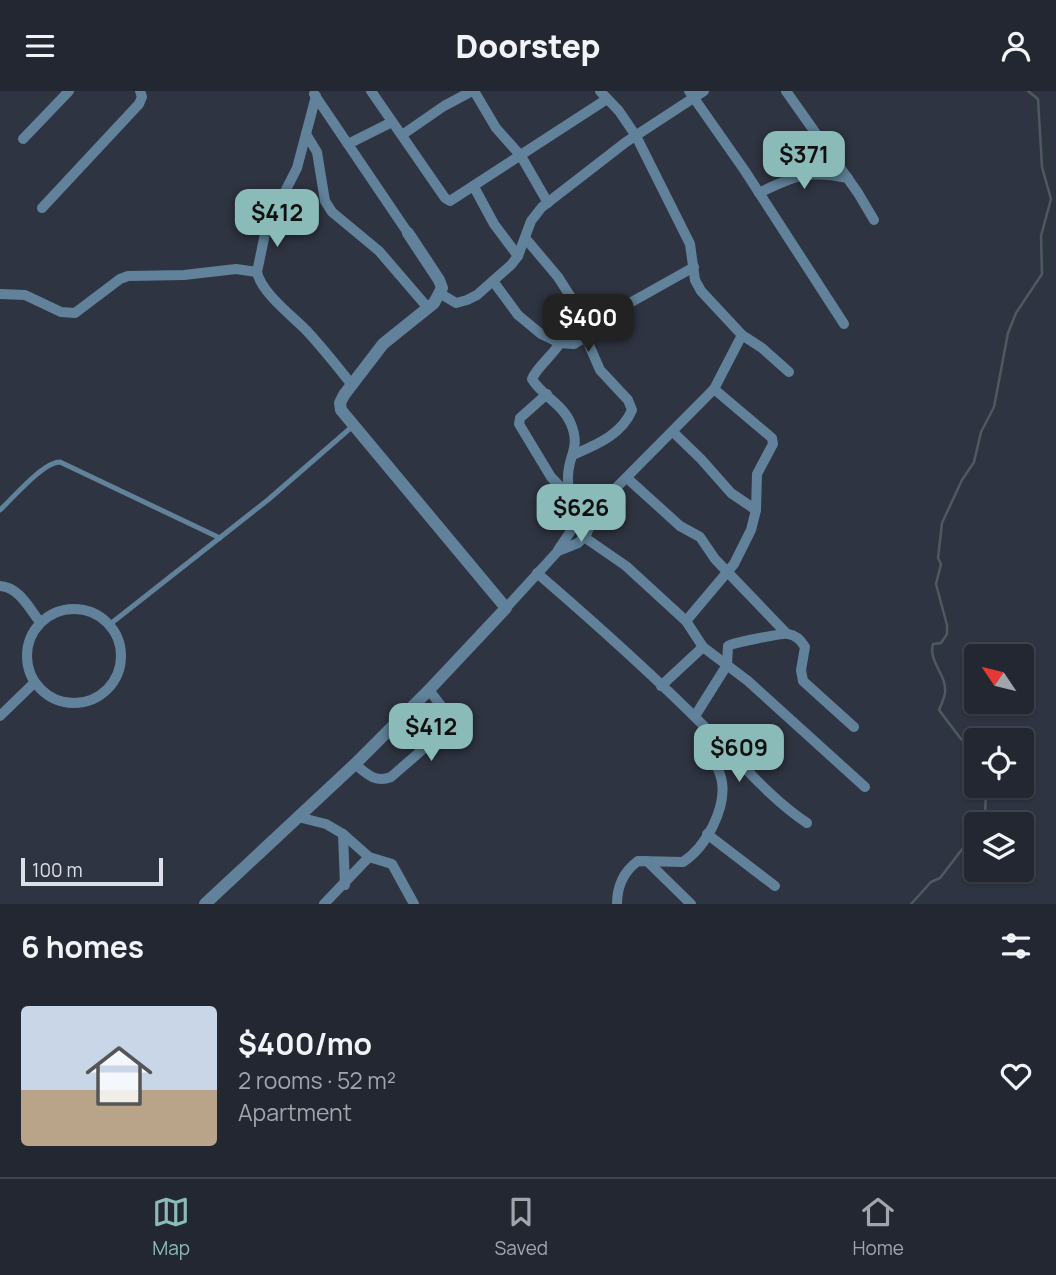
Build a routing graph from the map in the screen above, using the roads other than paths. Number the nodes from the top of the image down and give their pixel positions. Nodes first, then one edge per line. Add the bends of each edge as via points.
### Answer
1 (69, 91) edge
2 (140, 91) edge
3 (371, 91) edge
4 (473, 91) edge
5 (704, 91) edge
6 (786, 91) edge
7 (602, 93) edge
8 (314, 94) edge
9 (691, 95) edge
10 (392, 122) junction
11 (306, 134) junction
12 (401, 135) junction
13 (636, 136) junction
14 (23, 139) dead end
15 (348, 144) junction
16 (521, 156) junction
17 (848, 179) junction
18 (474, 187) junction
19 (759, 193) junction
20 (548, 203) junction
21 (42, 208) dead end
22 (874, 220) dead end
23 (408, 233) joint
24 (526, 239) junction
25 (518, 256) junction
26 (694, 267) junction
27 (257, 272) junction
28 (494, 281) junction
29 (0, 294) edge
30 (441, 294) junction
31 (428, 308) junction
32 (844, 324) dead end
33 (590, 335) junction
34 (742, 335) junction
35 (560, 343) junction
36 (789, 372) dead end
37 (352, 384) junction
38 (714, 389) junction
39 (547, 394) junction
40 (354, 425) junction
41 (673, 432) junction
42 (575, 454) junction
43 (568, 474) junction
44 (551, 477) junction
45 (627, 478) junction
46 (573, 500) junction
47 (0, 510) edge
48 (757, 510) junction
49 (579, 519) junction
50 (585, 535) junction
51 (220, 538) junction
52 (558, 551) junction
53 (727, 572) junction
54 (537, 573) junction
55 (0, 586) edge
56 (506, 608) junction
57 (686, 621) junction
58 (40, 622) junction
59 (110, 625) junction
60 (786, 633) junction
61 (703, 647) junction
62 (727, 666) junction
63 (34, 683) junction
64 (661, 686) junction
65 (429, 690) junction
66 (0, 716) edge
67 (695, 716) junction
68 (855, 727) dead end
69 (709, 730) junction
70 (355, 764) junction
71 (865, 787) dead end
72 (298, 817) junction
73 (807, 823) dead end
74 (343, 834) junction
75 (707, 834) junction
76 (369, 857) junction
77 (646, 861) junction
78 (345, 885) junction
79 (775, 886) dead end
80 (205, 904) edge
81 (324, 904) edge
82 (414, 904) edge
83 (617, 904) edge
84 (691, 904) edge

1 - 14 street
2 - 21 street via 139,104
3 - 10 street
4 - 12 street
4 - 16 street
5 - 9 street
6 - 17 street
7 - 13 street
7 - 16 street
8 - 11 street
8 - 15 street
9 - 13 street
9 - 19 street
10 - 12 street
10 - 15 street
11 - 27 street via 297,168 266,229
11 - 31 street via 317,152 325,201 332,212 379,251
12 - 18 street via 445,198 454,200
13 - 20 street
13 - 26 street via 690,244
15 - 23 street
16 - 18 street
16 - 20 street
17 - 19 street via 807,174
17 - 22 street
18 - 25 street
19 - 32 street
20 - 24 street via 531,221
23 - 30 street via 439,279
24 - 25 street
24 - 33 street via 558,277
25 - 28 street
26 - 33 street via 619,309
26 - 34 street via 701,291
27 - 29 street via 236,269 128,276 75,313 25,295
27 - 37 street via 266,289
28 - 30 street via 456,303
28 - 35 street via 518,315
30 - 31 street
31 - 37 street via 383,344
33 - 35 street via 574,344
33 - 42 street via 600,370 632,410 615,433
34 - 36 street
34 - 38 street
35 - 39 street via 533,374 534,384
37 - 40 street via 340,403
38 - 41 street
38 - 48 street via 772,438 757,474
39 - 42 street via 571,422
39 - 44 street via 519,424
40 - 51 lane
40 - 56 street
41 - 45 street
41 - 48 street via 731,493
42 - 43 street
43 - 44 street
43 - 46 street
44 - 46 street
45 - 50 street via 608,496
45 - 53 street via 680,526 700,537
46 - 49 street
47 - 51 lane via 43,469 60,462
48 - 53 street
49 - 50 street
49 - 52 street
50 - 52 street
50 - 57 street
51 - 59 lane
52 - 54 street
53 - 57 street
53 - 60 street
54 - 56 street
54 - 64 street
55 - 58 street via 17,592
56 - 65 street
57 - 61 street
58 - 59 street via 54,613 78,609 94,613
58 - 63 street via 26,652
59 - 63 street via 120,644 121,660 116,676 100,695 77,703 61,702
60 - 62 street via 734,641 728,646
60 - 68 street via 805,647 803,681
61 - 62 street
61 - 64 street
62 - 67 street
62 - 71 street
63 - 66 street
64 - 67 street
65 - 70 street
65 - 70 street via 449,716 445,730 391,777 373,779
67 - 69 street
69 - 73 street via 765,789
69 - 75 street via 708,751 722,779 723,792
70 - 72 street
72 - 74 street
72 - 80 street
74 - 76 street
74 - 78 street
75 - 77 street via 683,862
75 - 79 street
76 - 78 street
76 - 82 street via 393,864
77 - 83 street via 638,861 625,873
77 - 84 street
78 - 81 street

